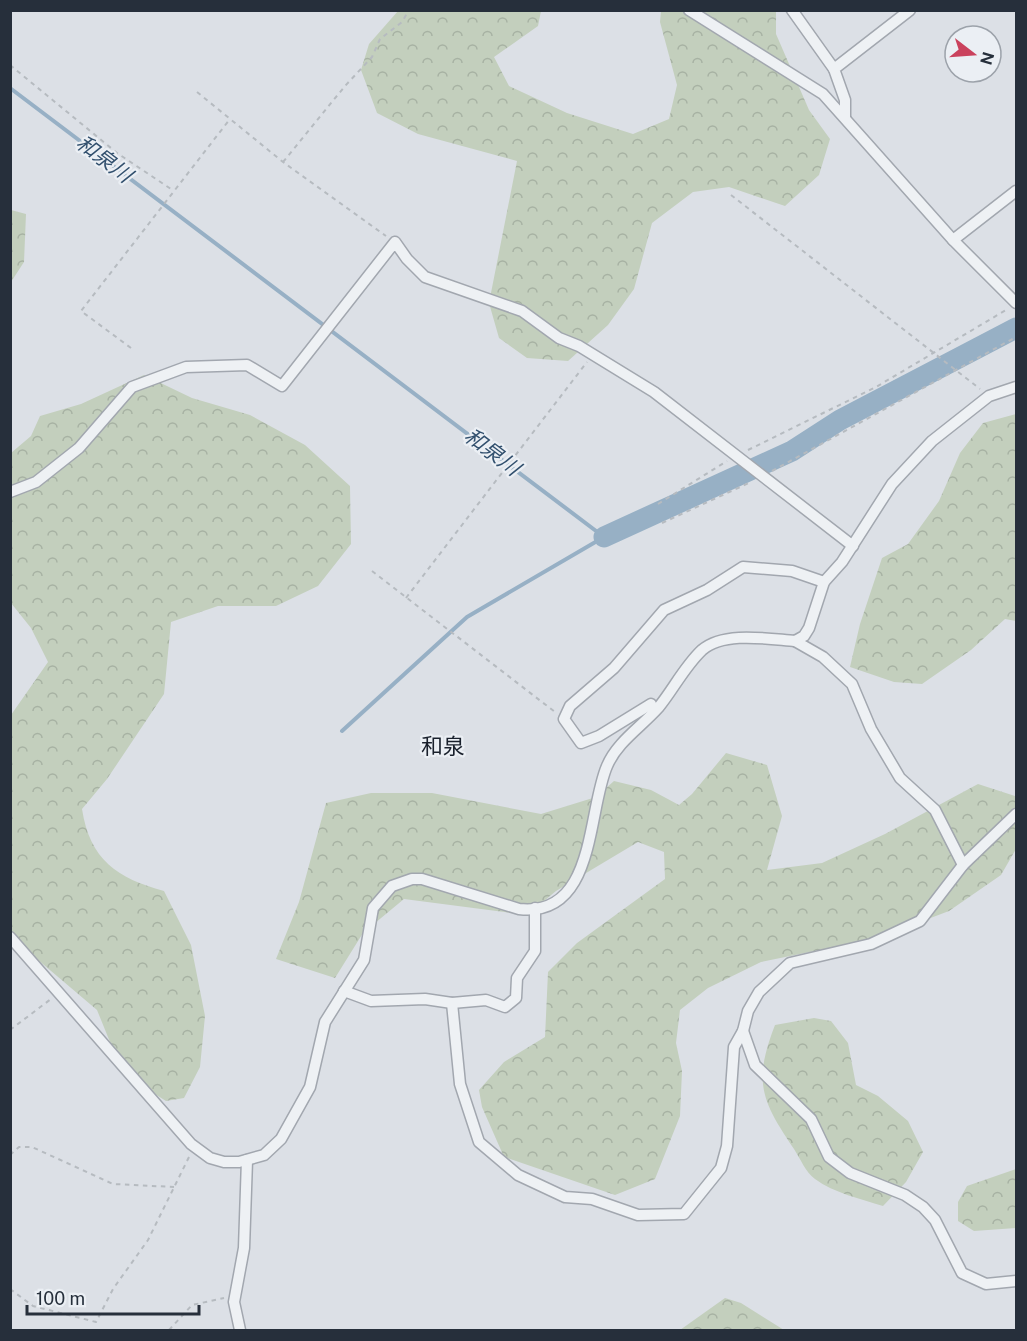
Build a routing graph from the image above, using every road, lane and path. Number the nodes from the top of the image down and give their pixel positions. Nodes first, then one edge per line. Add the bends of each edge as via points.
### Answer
1 (409, 10) edge
2 (689, 10) edge
3 (792, 10) edge
4 (910, 10) edge
5 (11, 66) edge
6 (834, 69) junction
7 (197, 92) dead end
8 (845, 117) junction
9 (230, 119) junction
10 (284, 162) junction
11 (174, 191) junction
12 (1017, 191) edge
13 (730, 195) dead end
14 (953, 240) junction
15 (395, 242) junction
16 (1017, 303) edge
17 (1006, 310) dead end
18 (1017, 337) edge
19 (132, 348) dead end
20 (934, 351) junction
21 (593, 354) junction
22 (957, 370) junction
23 (1017, 387) edge
24 (989, 396) junction
25 (737, 455) junction
26 (763, 476) junction
27 (10, 492) edge
28 (658, 504) dead end
29 (662, 523) dead end
30 (853, 546) junction
31 (372, 572) dead end
32 (824, 582) junction
33 (406, 598) junction
34 (795, 641) junction
35 (651, 704) dead end
36 (564, 719) junction
37 (1017, 814) edge
38 (963, 866) junction
39 (535, 909) junction
40 (10, 937) edge
41 (344, 991) junction
42 (58, 994) junction
43 (452, 1003) junction
44 (10, 1030) edge
45 (743, 1031) junction
46 (194, 1146) junction
47 (10, 1155) edge
48 (247, 1160) junction
49 (174, 1186) junction
50 (1017, 1281) edge
51 (10, 1289) edge
52 (235, 1295) junction
53 (170, 1330) edge
54 (240, 1330) edge

1 - 10 path via 402,22 380,39 372,57
2 - 8 street via 823,94
3 - 6 street
4 - 6 street
5 - 11 path via 117,153
6 - 8 street via 845,100
7 - 9 path
8 - 14 street
9 - 10 path
9 - 11 path
10 - 15 path
11 - 19 path via 81,311
12 - 14 street
13 - 20 path
14 - 16 street
15 - 21 street via 425,277 522,311 559,338
15 - 27 street via 282,386 247,365 186,367 132,387 79,448 36,482
17 - 20 path
18 - 22 path
20 - 22 path
20 - 25 path via 876,387
21 - 25 street via 654,392
21 - 33 path
22 - 24 path
22 - 26 path
23 - 24 street
24 - 30 street via 932,441 904,470
25 - 26 street
25 - 28 path
26 - 29 path
26 - 30 street
30 - 32 street
31 - 33 path
32 - 34 street via 809,628
32 - 36 street via 792,571 743,567 664,610 614,668 570,706
33 - 36 path
34 - 38 street via 823,657 852,684 871,729 900,778 935,810
34 - 39 street via 723,640 700,652 658,708 615,750 603,777 583,862 562,896 543,910
35 - 36 street via 581,743
37 - 38 street
38 - 45 street via 920,921 871,944 790,963 759,992 747,1011
39 - 41 street via 519,909 422,879 403,881 384,892 373,908 367,953
39 - 43 street via 535,951 517,978 516,998 505,1007 486,1000
40 - 42 street
41 - 43 street via 371,1001 425,999
41 - 48 street via 325,1022 310,1087 281,1139 264,1155
42 - 44 path
42 - 46 street
43 - 45 street via 460,1084 479,1142 518,1175 565,1197 592,1199 638,1215 684,1214 721,1168 727,1146 731,1060
45 - 50 street via 755,1065 812,1119 830,1157 850,1173 905,1195 923,1207 935,1220 962,1273 986,1284
46 - 48 street via 210,1158 224,1162
46 - 49 path
47 - 49 path via 19,1147 32,1148 113,1184
48 - 52 street via 244,1248
49 - 51 path via 148,1240 113,1289 96,1322 33,1306
52 - 53 path via 192,1305
52 - 54 street

